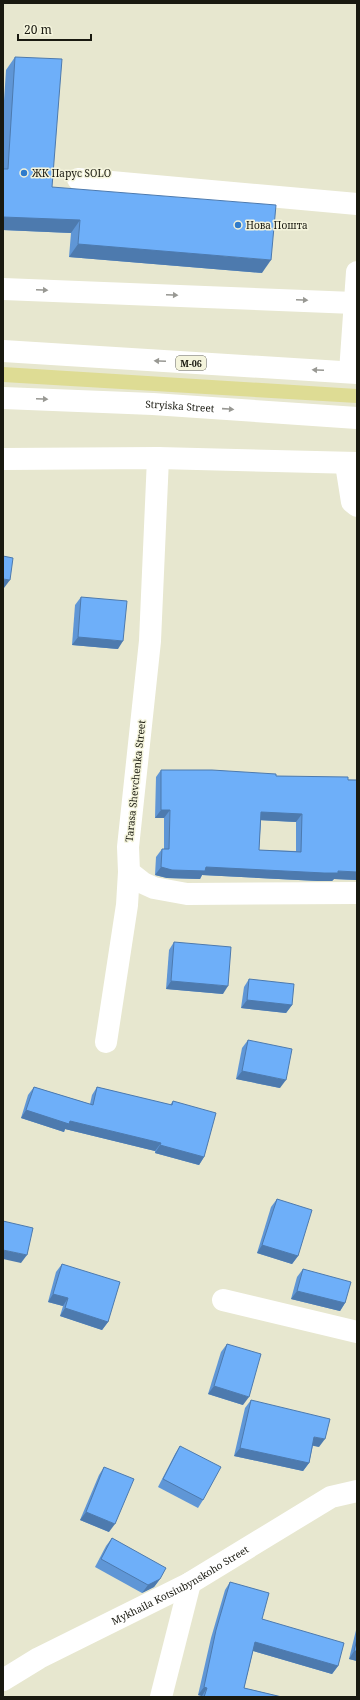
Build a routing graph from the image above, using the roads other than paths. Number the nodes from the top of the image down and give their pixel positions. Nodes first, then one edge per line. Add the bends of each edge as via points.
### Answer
1 (78, 179) dead end
2 (357, 204) edge
3 (357, 272) edge
4 (3, 289) edge
5 (354, 303) junction
6 (3, 352) edge
7 (354, 372) edge
8 (3, 398) edge
9 (357, 418) edge
10 (158, 458) junction
11 (3, 459) edge
12 (352, 464) edge
13 (357, 506) edge
14 (129, 872) junction
15 (357, 893) edge
16 (106, 1042) dead end
17 (223, 1300) dead end
18 (357, 1332) edge
19 (357, 1491) edge
20 (190, 1583) junction
21 (3, 1680) edge
22 (161, 1697) edge

1 - 2 main road
3 - 5 main road
4 -> 5 main road
5 - 7 main road
7 -> 6 main road, М-06
8 -> 9 main road, Stryiska Street via 153,404
10 - 11 main road
10 - 12 main road
10 - 14 main road, Tarasa Shevchenka Street via 150,641 128,847
12 - 13 main road via 352,502
14 - 15 main road via 154,888 187,894
14 - 16 main road, Tarasa Shevchenka Street via 127,905
17 - 18 main road
19 - 20 main road, Mykhaila Kotsiubynskoho Street via 331,1497
20 - 21 main road, Mykhaila Kotsiubynskoho Street via 39,1658
20 - 22 main road

